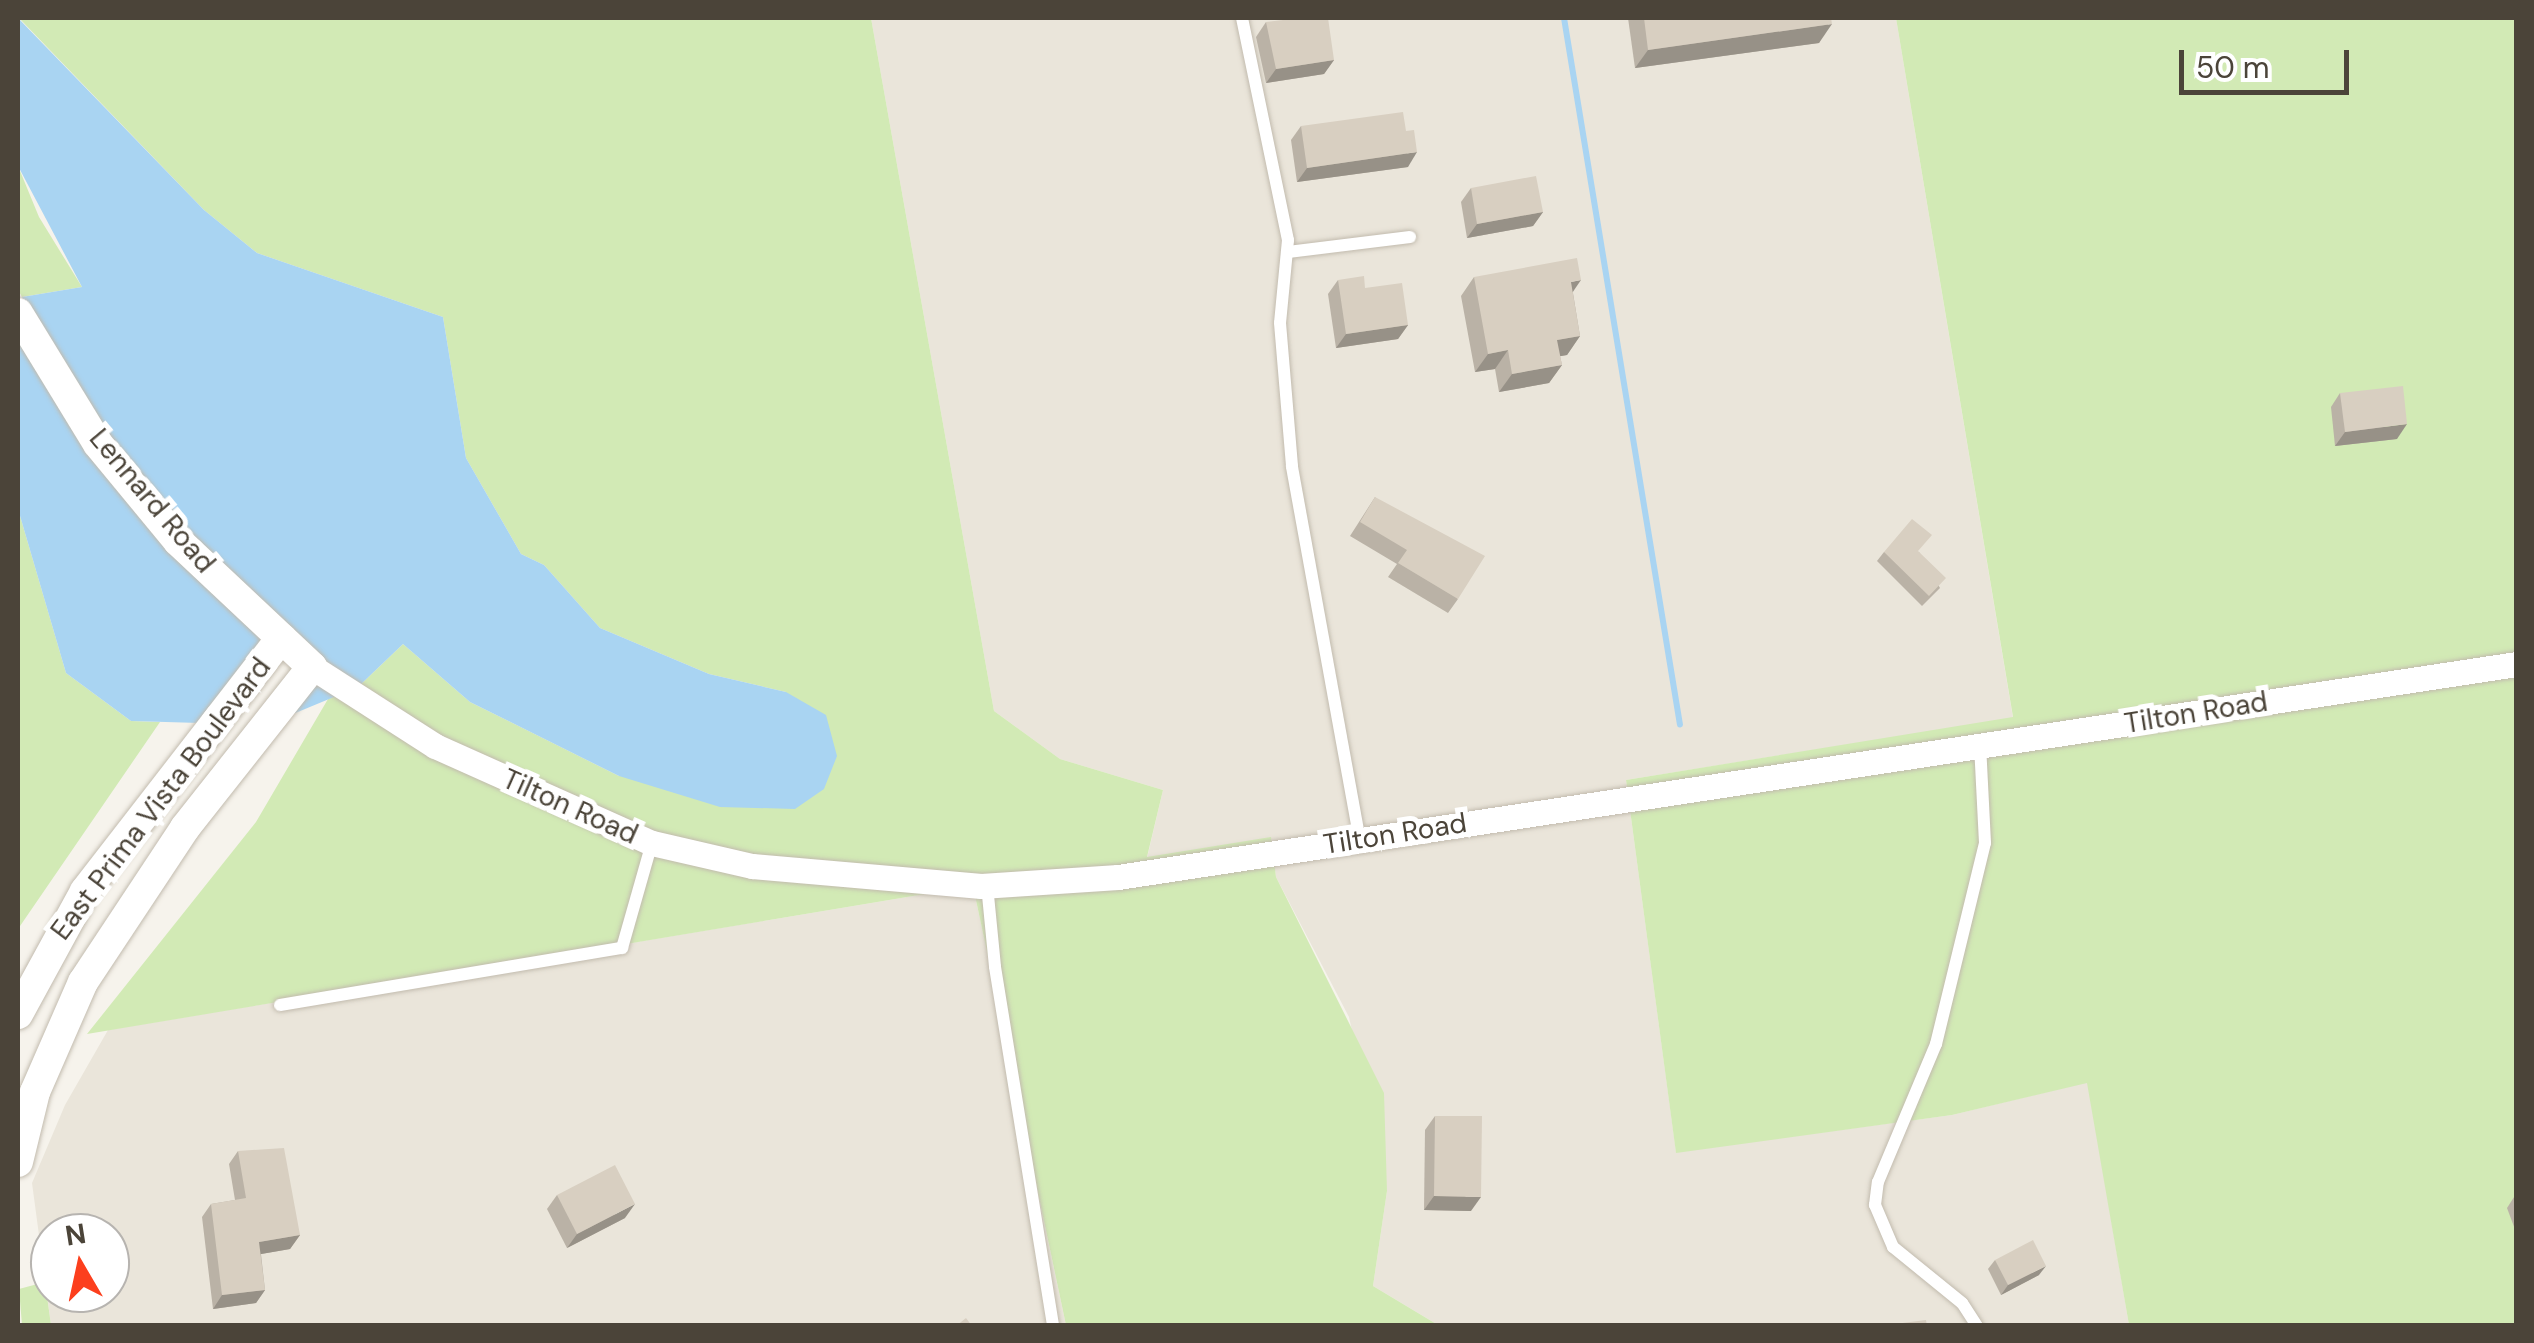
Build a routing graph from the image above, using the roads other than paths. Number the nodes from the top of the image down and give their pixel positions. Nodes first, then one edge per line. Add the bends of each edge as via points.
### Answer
1 (1242, 18) edge
2 (1410, 236) dead end
3 (1288, 252) junction
4 (18, 313) edge
5 (281, 638) junction
6 (2516, 664) edge
7 (312, 667) junction
8 (1980, 745) junction
9 (1360, 840) junction
10 (652, 843) junction
11 (988, 886) junction
12 (280, 1005) dead end
13 (18, 1014) edge
14 (18, 1162) edge
15 (1053, 1326) edge
16 (1977, 1326) edge

1 - 3 lane
2 - 3 lane
3 - 9 lane via 1280,323 1292,468
4 - 5 street, Lennard Road via 110,458 178,541
5 - 7 street, Lennard Road
5 - 13 street, East Prima Vista Boulevard via 85,891
6 - 8 street, Tilton Road
7 - 10 street, Tilton Road via 435,746
7 - 14 street, East Prima Vista Boulevard via 185,828 83,982 36,1092
8 - 9 street, Tilton Road
8 - 16 lane via 1988,785 1985,843 1936,1044 1878,1182 1875,1205 1893,1247 1962,1303
9 - 11 street, Tilton Road via 1118,876
10 - 11 street, Tilton Road via 752,866 874,882
10 - 12 lane via 622,948
11 - 15 lane via 994,967

